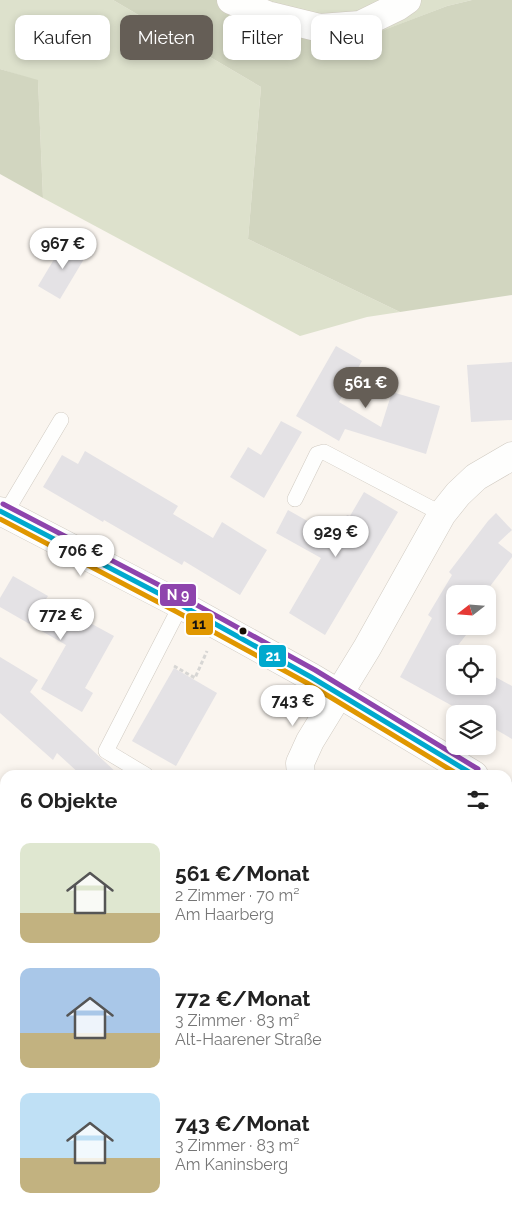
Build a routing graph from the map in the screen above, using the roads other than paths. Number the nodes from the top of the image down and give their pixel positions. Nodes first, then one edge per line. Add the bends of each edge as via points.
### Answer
1 (230, 0) edge
2 (407, 0) edge
3 (61, 420) dead end
4 (512, 456) edge
5 (295, 499) dead end
6 (3, 512) edge
7 (442, 514) junction
8 (181, 605) junction
9 (339, 693) junction
10 (138, 770) edge
11 (301, 770) edge
12 (466, 770) edge

1 - 2 street via 267,15 320,28 360,25
3 - 6 lane
4 - 7 street via 476,477
5 - 7 lane via 317,454 324,452
6 - 8 street
7 - 9 street
8 - 9 street
8 - 10 lane via 106,751
9 - 11 street via 310,741 300,763
9 - 12 street

